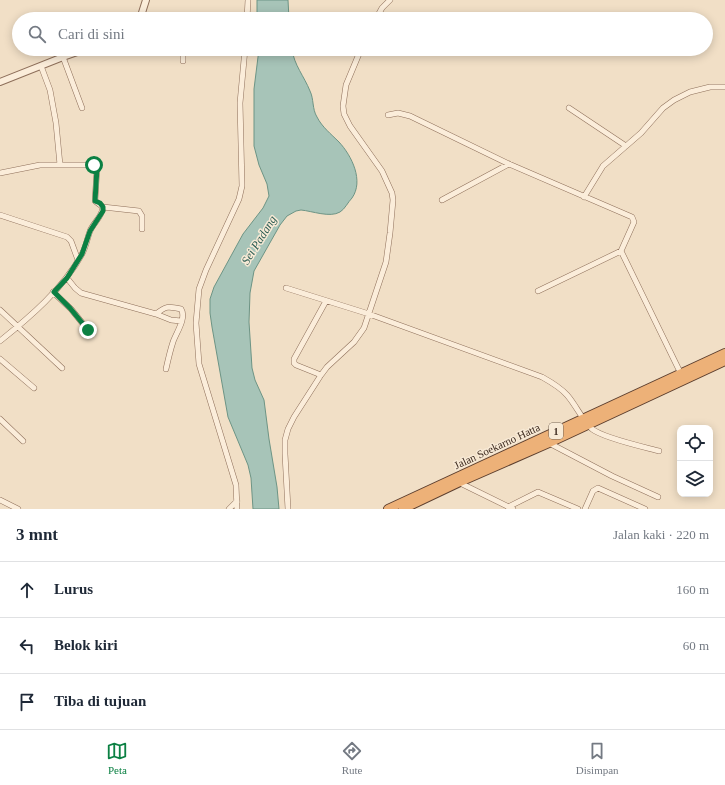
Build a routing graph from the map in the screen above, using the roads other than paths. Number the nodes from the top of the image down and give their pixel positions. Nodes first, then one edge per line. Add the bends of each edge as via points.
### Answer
1 (146, 0) edge
2 (248, 0) edge
3 (390, 0) edge
4 (142, 12) edge
5 (247, 12) edge
6 (380, 12) edge
7 (183, 56) edge
8 (244, 56) edge
9 (358, 56) edge
10 (64, 57) joint
11 (183, 61) dead end
12 (41, 66) junction
13 (0, 82) edge
14 (725, 88) edge
15 (82, 108) dead end
16 (569, 108) dead end
17 (388, 115) dead end
18 (626, 146) junction
19 (509, 164) junction
20 (60, 165) junction
21 (0, 173) edge
22 (584, 197) junction
23 (442, 200) dead end
24 (103, 207) junction
25 (0, 215) edge
26 (142, 229) dead end
27 (621, 251) junction
28 (78, 260) junction
29 (67, 278) junction
30 (286, 288) dead end
31 (538, 291) dead end
32 (54, 292) junction
33 (326, 301) junction
34 (0, 310) edge
35 (156, 314) junction
36 (369, 314) junction
37 (181, 321) junction
38 (17, 327) junction
39 (88, 330) dead end
40 (0, 341) edge
41 (725, 353) edge
42 (0, 359) edge
43 (725, 361) edge
44 (714, 362) junction
45 (62, 368) dead end
46 (166, 370) dead end
47 (321, 375) junction
48 (682, 377) junction
49 (34, 388) dead end
50 (0, 419) edge
51 (586, 421) junction
52 (23, 441) dead end
53 (549, 443) junction
54 (659, 451) dead end
55 (456, 480) junction
56 (658, 497) dead end
57 (0, 500) edge
58 (237, 501) junction
59 (407, 507) edge
60 (510, 508) edge
61 (18, 509) edge
62 (229, 509) edge
63 (237, 509) edge
64 (288, 509) edge
65 (388, 509) edge
66 (578, 509) edge
67 (585, 509) edge
68 (645, 509) edge

1 - 4 street
2 - 5 street
3 - 6 street
7 - 11 street
8 - 58 street via 240,103 242,186 199,289 196,323 199,364 233,470
9 - 36 street via 346,85 344,114 384,176 393,200 386,262
10 - 12 street
10 - 15 street
12 - 13 street
12 - 20 street via 50,90
14 - 18 street via 710,87 690,92 674,100
16 - 18 street
17 - 19 street via 398,113 410,116
18 - 22 street via 603,166
19 - 22 street
19 - 23 street
20 - 21 street via 31,166
20 - 24 street via 96,166 95,201
22 - 27 street via 634,219
24 - 26 street via 139,211 142,216
24 - 28 street
25 - 28 street via 67,237
27 - 31 street
27 - 48 street
28 - 29 street
29 - 32 street
29 - 35 street via 82,293
30 - 33 street
32 - 38 street
32 - 39 street
33 - 36 street
33 - 47 street via 294,360 296,365
34 - 38 street
35 - 37 street
35 - 37 street via 171,306 182,311
36 - 47 street via 364,328 354,342
36 - 51 street via 542,377 564,392
37 - 46 street
38 - 40 street
38 - 45 street
41 - 44 highway, Jalan Soekarno Hatta / 1
42 - 49 street
43 - 44 highway, Jalan Soekarno Hatta / 1
44 - 48 highway, Jalan Soekarno Hatta / 1
47 - 64 street via 294,417 285,440
48 - 51 highway, Jalan Soekarno Hatta / 1
50 - 52 street
51 - 53 highway, Jalan Soekarno Hatta / 1
51 - 54 street via 599,433
51 - 55 highway, Jalan Soekarno Hatta / 1
53 - 55 highway, Jalan Soekarno Hatta / 1
53 - 56 street
55 - 59 highway, Jalan Soekarno Hatta / 1
55 - 60 street
57 - 61 street
58 - 62 street
58 - 63 street
59 - 65 highway, Jalan Soekarno Hatta / 1
60 - 66 street via 538,492
67 - 68 street via 593,491 598,488

